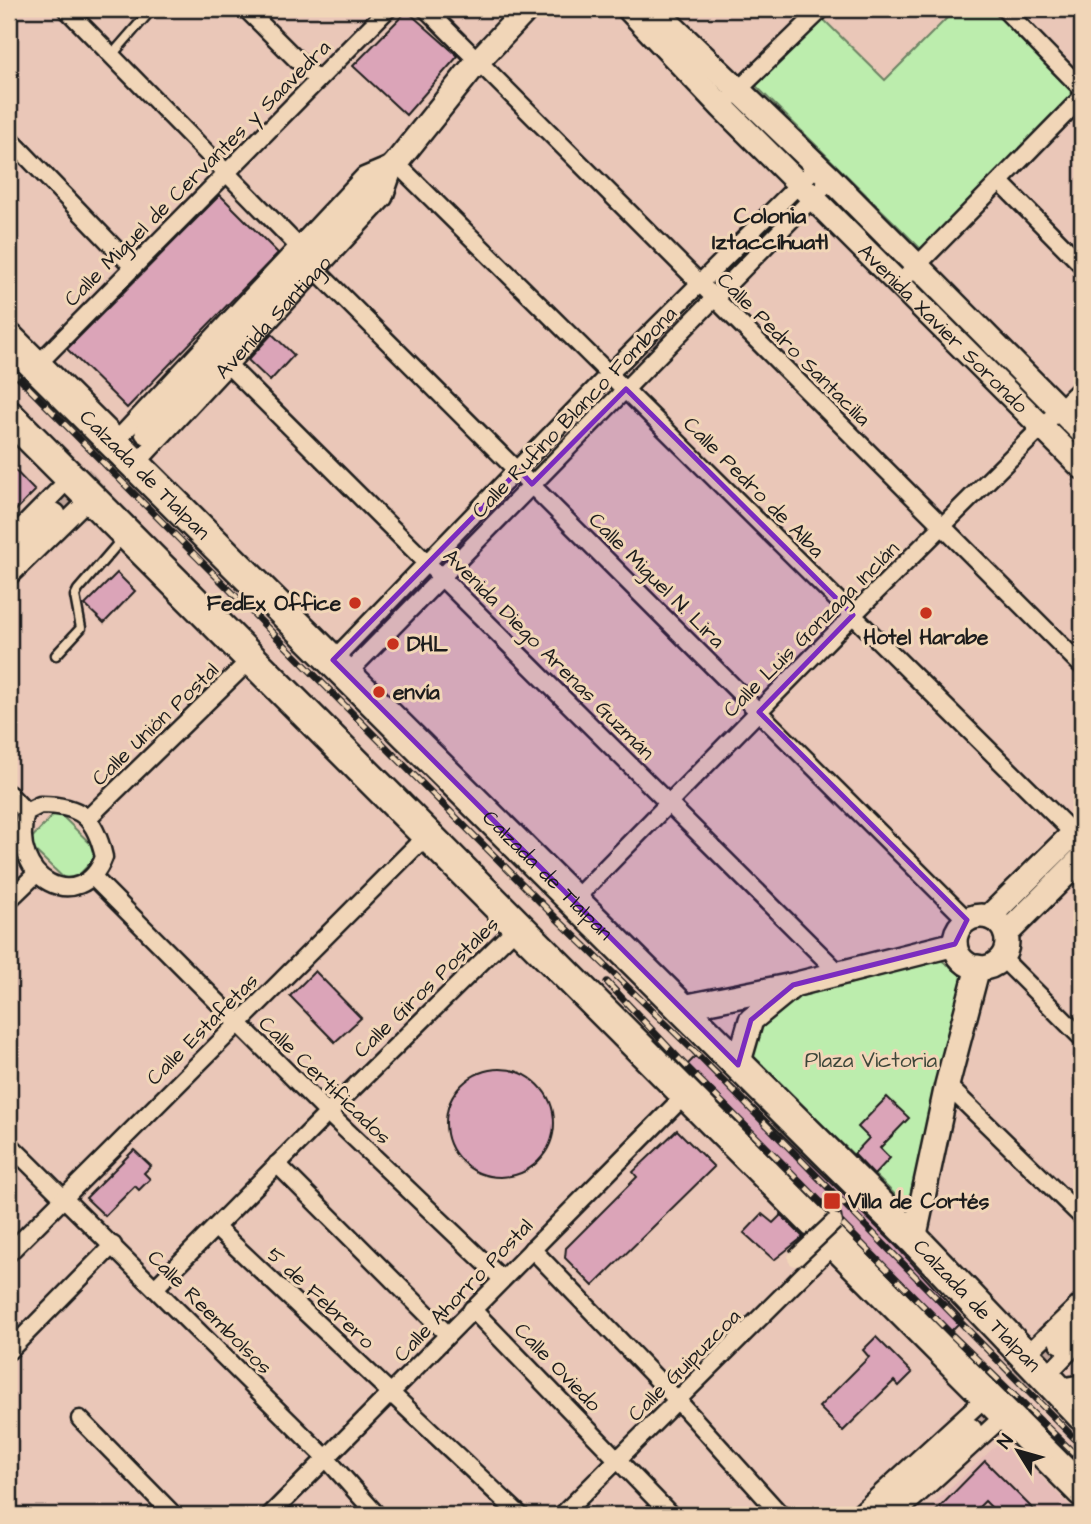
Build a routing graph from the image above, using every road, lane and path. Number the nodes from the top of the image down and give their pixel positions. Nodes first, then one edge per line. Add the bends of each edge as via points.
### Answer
1 (66, 9) edge
2 (152, 9) edge
3 (246, 9) edge
4 (388, 9) edge
5 (426, 9) edge
6 (527, 9) edge
7 (629, 9) edge
8 (654, 9) edge
9 (822, 9) edge
10 (1004, 9) edge
11 (111, 56) junction
12 (477, 62) junction
13 (317, 80) junction
14 (1082, 89) edge
15 (1082, 97) edge
16 (729, 99) junction
17 (9, 138) edge
18 (396, 163) junction
19 (225, 172) junction
20 (824, 173) junction
21 (1000, 182) junction
22 (807, 190) junction
23 (298, 246) junction
24 (1082, 265) edge
25 (134, 267) junction
26 (916, 267) junction
27 (317, 271) junction
28 (899, 284) junction
29 (701, 286) junction
30 (714, 299) junction
31 (9, 339) edge
32 (36, 366) junction
33 (229, 366) junction
34 (610, 373) junction
35 (1082, 387) edge
36 (626, 389) junction
37 (1060, 410) junction
38 (9, 416) edge
39 (1042, 427) junction
40 (147, 432) tunnel mouth
41 (1082, 432) edge
42 (114, 443) junction
43 (136, 464) junction
44 (1082, 467) edge
45 (519, 470) junction
46 (532, 484) junction
47 (80, 488) junction
48 (54, 515) tunnel mouth
49 (943, 526) junction
50 (126, 534) junction
51 (9, 540) edge
52 (9, 560) edge
53 (428, 563) junction
54 (9, 577) edge
55 (442, 578) junction
56 (853, 615) junction
57 (56, 655) dead end
58 (251, 659) junction
59 (1082, 666) edge
60 (340, 667) junction
61 (759, 712) junction
62 (9, 794) edge
63 (667, 803) junction
64 (26, 812) junction
65 (88, 818) junction
66 (1079, 833) edge
67 (426, 836) junction
68 (1082, 859) edge
69 (36, 874) junction
70 (93, 877) junction
71 (9, 900) edge
72 (572, 902) junction
73 (978, 918) junction
74 (518, 926) junction
75 (1006, 934) junction
76 (955, 944) junction
77 (1002, 958) junction
78 (978, 967) junction
79 (839, 972) junction
80 (793, 985) junction
81 (678, 1008) junction
82 (238, 1023) junction
83 (1082, 1038) edge
84 (738, 1065) junction
85 (947, 1085) junction
86 (686, 1094) junction
87 (328, 1112) junction
88 (9, 1144) edge
89 (277, 1164) junction
90 (64, 1198) junction
91 (1082, 1217) edge
92 (216, 1228) junction
93 (834, 1233) junction
94 (914, 1239) junction
95 (113, 1245) junction
96 (531, 1249) junction
97 (9, 1253) edge
98 (796, 1258) dead end
99 (502, 1279) junction
100 (156, 1287) junction
101 (1082, 1301) edge
102 (472, 1309) junction
103 (1082, 1320) edge
104 (447, 1334) junction
105 (1072, 1340) edge
106 (9, 1352) edge
107 (1052, 1376) edge
108 (391, 1393) junction
109 (679, 1402) junction
110 (996, 1405) junction
111 (1082, 1415) edge
112 (80, 1419) dead end
113 (970, 1430) tunnel mouth
114 (326, 1458) junction
115 (619, 1459) junction
116 (1082, 1491) edge
117 (173, 1515) edge
118 (270, 1515) edge
119 (377, 1515) edge
120 (520, 1515) edge
121 (562, 1515) edge
122 (671, 1515) edge
123 (781, 1515) edge
124 (858, 1515) edge
125 (877, 1515) edge
126 (896, 1515) edge

1 - 11 street
2 - 11 lane
3 - 13 street
4 - 13 street, Calle Miguel de Cervantes y Saavedra
5 - 12 street, Calle Pedro Santacilia
6 - 12 street, Avenida Santiago
7 - 16 street, Avenida Xavier Sorondo
8 - 16 street, Avenida Xavier Sorondo
9 - 16 street
10 - 14 street
11 - 19 street
12 - 18 street, Avenida Santiago
12 - 29 street, Calle Pedro Santacilia
13 - 19 street, Calle Miguel de Cervantes y Saavedra
15 - 21 street
16 - 20 street, Avenida Xavier Sorondo
16 - 22 street, Avenida Xavier Sorondo
17 - 25 street
18 - 23 street, Avenida Santiago via 364,176
18 - 27 street, Avenida Santiago via 384,198
18 - 34 street, Calle Pedro de Alba
18 - 40 street, Avenida Santiago
19 - 23 street
19 - 25 street, Calle Miguel de Cervantes y Saavedra
20 - 22 street, Calle Rufino Blanco Fombona
20 - 26 street, Avenida Xavier Sorondo
21 - 24 street
21 - 26 street
22 - 28 street, Avenida Xavier Sorondo
22 - 29 street, Calle Rufino Blanco Fombona
22 - 30 street, Calle Rufino Blanco Fombona
23 - 42 street, Avenida Santiago
25 - 32 street, Calle Miguel de Cervantes y Saavedra
26 - 28 street
26 - 37 street, Avenida Xavier Sorondo
27 - 33 street, Avenida Santiago
27 - 45 street, Calle Miguel N. Lira
28 - 39 street, Avenida Xavier Sorondo
29 - 30 street, Calle Pedro Santacilia
29 - 34 street, Calle Rufino Blanco Fombona
30 - 36 street, Calle Rufino Blanco Fombona
30 - 49 street, Calle Pedro Santacilia
31 - 32 highway, Calzada de Tlalpan
32 - 42 highway, Calzada de Tlalpan
33 - 43 street, Avenida Santiago
33 - 53 street, Avenida Diego Arenas Guzmán
34 - 36 street, Calle Pedro de Alba
34 - 45 street, Calle Rufino Blanco Fombona
35 - 37 street, Calle Luis Gonzaga Inclán
36 - 46 street, Calle Rufino Blanco Fombona
36 - 56 street, Calle Pedro de Alba
37 - 39 street, Calle Luis Gonzaga Inclán
37 - 41 street, Avenida Xavier Sorondo
38 - 47 highway
39 - 44 street, Avenida Xavier Sorondo
39 - 49 street, Calle Luis Gonzaga Inclán
42 - 43 highway, Calzada de Tlalpan
43 - 60 highway, Calzada de Tlalpan
45 - 46 street, Calle Miguel N. Lira
45 - 53 street, Calle Rufino Blanco Fombona
46 - 55 street, Calle Rufino Blanco Fombona
46 - 61 street, Calle Miguel N. Lira
47 - 50 highway
47 - 51 street
47 - 54 street
48 - 52 street
49 - 56 street, Calle Luis Gonzaga Inclán
49 - 59 street, Calle Pedro Santacilia
50 - 57 lane via 78,590 81,628
50 - 58 highway
53 - 55 street, Avenida Diego Arenas Guzmán
53 - 60 street, Calle Rufino Blanco Fombona
55 - 60 street, Calle Rufino Blanco Fombona
55 - 63 street, Avenida Diego Arenas Guzmán
56 - 61 street, Calle Luis Gonzaga Inclán
56 - 66 street, Calle Pedro de Alba
58 - 65 street, Calle Unión Postal
58 - 67 highway
60 - 72 highway, Calzada de Tlalpan
61 - 63 street, Calle Luis Gonzaga Inclán
61 - 73 street, Calle Miguel N. Lira
62 - 64 street
63 - 72 street, Calle Luis Gonzaga Inclán
63 - 79 street, Avenida Diego Arenas Guzmán
64 - 65 street via 57,805
64 - 69 street via 21,829 23,848
65 - 70 street via 104,857
66 - 73 street
67 - 74 highway
67 - 82 street, Calle Estafetas
68 - 75 street
69 - 70 street via 52,884 71,887
69 - 71 street
70 - 82 street, Calle Certificados
72 - 81 highway, Calzada de Tlalpan
73 - 75 street via 996,920
73 - 76 street via 958,930
74 - 86 highway
74 - 87 street, Calle Giros Postales
75 - 77 street
76 - 78 street via 962,960
76 - 79 street
77 - 78 street via 991,966
77 - 83 street
78 - 85 street
79 - 80 street
80 - 81 street
80 - 84 street via 751,1020
81 - 84 highway, Calzada de Tlalpan
82 - 87 street, Calle Certificados
82 - 90 street, Calle Estafetas
84 - 94 highway, Calzada de Tlalpan
85 - 91 street
85 - 94 street
86 - 93 highway
86 - 96 street, Calle Ahorro Postal
87 - 89 street, Calle Giros Postales
87 - 99 street, Calle Certificados
88 - 90 street, Calle Reembolsos
89 - 92 street, Calle Giros Postales
89 - 104 street
90 - 95 street, Calle Reembolsos
90 - 97 street, Calle Estafetas
92 - 100 street, Calle Giros Postales
92 - 108 street, 5 de Febrero
93 - 98 street, bridge
93 - 109 street, Calle Guipuzcoa
93 - 110 highway
94 - 107 highway, Calzada de Tlalpan
95 - 100 street, Calle Reembolsos
95 - 106 street
96 - 99 street, Calle Ahorro Postal
96 - 109 street
99 - 102 street, Calle Ahorro Postal
100 - 114 street, Calle Reembolsos
101 - 107 street
102 - 104 street, Calle Ahorro Postal
102 - 115 street, Calle Oviedo
103 - 105 street
104 - 108 street, Calle Ahorro Postal
105 - 107 street
107 - 111 highway, Calzada de Tlalpan
108 - 114 street, Calle Ahorro Postal
108 - 120 street, 5 de Febrero
109 - 115 street, Calle Guipuzcoa
109 - 123 street
110 - 116 highway
110 - 124 street
110 - 126 street
112 - 117 street
113 - 125 street
114 - 118 street, Calle Ahorro Postal
114 - 119 street, Calle Reembolsos
115 - 121 street, Calle Guipuzcoa
115 - 122 street, Calle Oviedo

